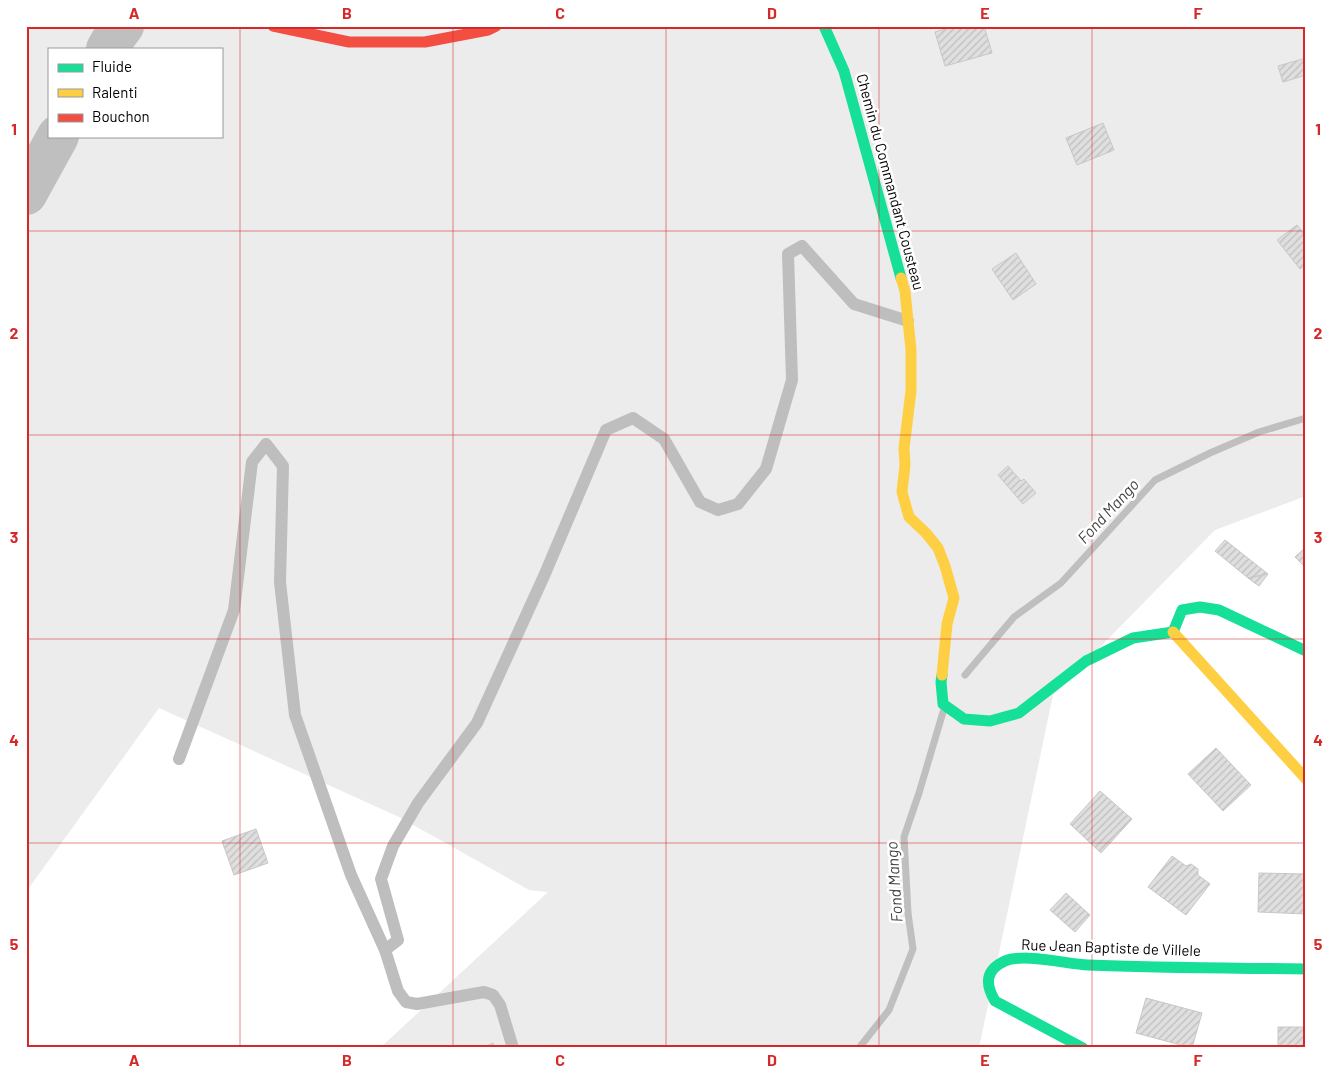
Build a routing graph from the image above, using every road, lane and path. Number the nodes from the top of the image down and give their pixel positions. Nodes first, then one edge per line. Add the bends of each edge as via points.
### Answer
1 (273, 26) edge
2 (496, 26) edge
3 (824, 26) edge
4 (908, 321) junction
5 (1172, 632) junction
6 (1306, 651) edge
7 (179, 759) dead end
8 (1306, 779) edge
9 (385, 950) junction
10 (1306, 968) edge
11 (514, 1048) edge
12 (1083, 1048) edge

1 - 2 main road via 348,42 425,42
3 - 4 main road, Chemin du Commandant Cousteau via 844,71 905,291
4 - 5 main road, Chemin du Commandant Cousteau via 912,350 911,391 902,492 909,517 938,548 954,598 941,682 943,704 964,719 990,722 1019,713 1086,661 1133,638
4 - 9 lane via 854,304 802,246 788,254 792,380 766,469 738,504 718,510 700,502 664,440 633,418 606,430 544,576 476,723 418,803 393,846 381,879 398,940
5 - 6 main road via 1182,610 1200,607 1219,610
5 - 8 main road
7 - 9 lane via 234,610 252,462 266,444 283,466 280,582 295,715 351,875
9 - 11 lane via 398,991 406,1002 417,1004 484,992 493,995 500,1005
10 - 12 main road, Rue Jean Baptiste de Villele via 1086,965 1023,958 1007,960 994,967 988,978 989,990 995,1001

